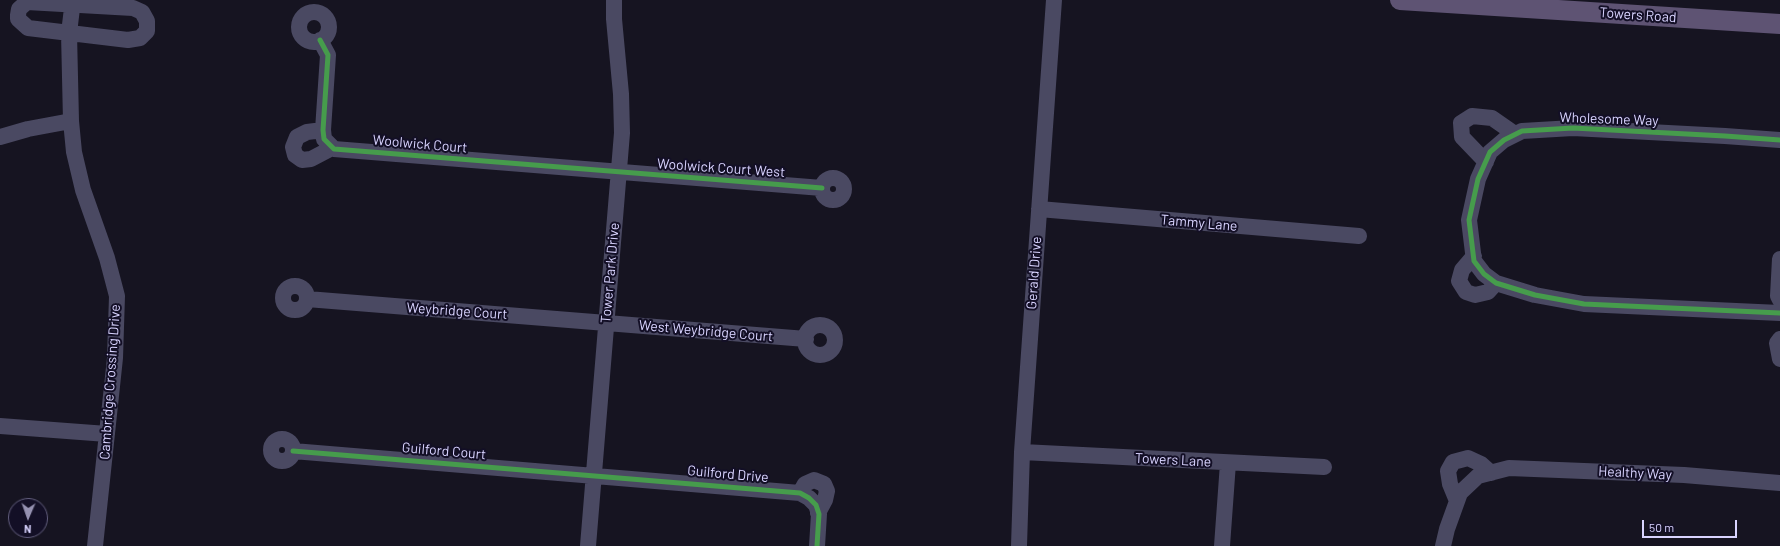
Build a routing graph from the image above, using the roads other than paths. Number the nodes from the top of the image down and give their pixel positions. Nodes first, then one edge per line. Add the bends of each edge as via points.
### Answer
1 (614, 0) edge
2 (1054, 0) edge
3 (1400, 0) edge
4 (73, 2) edge
5 (1780, 24) edge
6 (69, 33) junction
7 (320, 40) dead end
8 (71, 121) junction
9 (323, 130) junction
10 (1515, 134) junction
11 (0, 137) edge
12 (1780, 140) edge
13 (332, 148) junction
14 (1486, 162) junction
15 (618, 172) junction
16 (822, 188) dead end
17 (1038, 209) junction
18 (1359, 236) dead end
19 (1474, 256) junction
20 (1780, 259) edge
21 (1496, 282) junction
22 (308, 299) dead end
23 (1780, 300) edge
24 (1780, 313) edge
25 (606, 323) junction
26 (1780, 338) edge
27 (806, 339) dead end
28 (1780, 359) edge
29 (0, 426) edge
30 (107, 434) junction
31 (293, 451) dead end
32 (1022, 452) junction
33 (1228, 463) junction
34 (1324, 467) dead end
35 (1491, 473) junction
36 (593, 475) junction
37 (1780, 483) edge
38 (1457, 501) junction
39 (95, 546) edge
40 (588, 546) edge
41 (817, 546) edge
42 (1019, 546) edge
43 (1222, 546) edge
44 (1443, 546) edge

1 - 15 street, Tower Park Drive via 622,133
2 - 17 street, Gerald Drive
3 - 5 main road, Towers Road
4 - 6 street, Cambridge Crossing Drive
4 - 6 street via 27,2 19,8 18,15 18,20 28,28
4 - 6 street via 133,8 142,12 147,21 146,31 140,38 128,40
6 - 8 street, Cambridge Crossing Drive
7 - 9 street via 328,55
8 - 11 street
8 - 30 street, Cambridge Crossing Drive via 74,152 83,190 107,258 117,296 115,358
9 - 13 street via 324,139
9 - 13 street via 307,132 297,137 293,147 296,155 302,160 311,159
10 - 12 street, Wholesome Way via 1522,131 1573,128
10 - 14 street, Wholesome Way via 1490,152
10 - 14 street via 1492,118 1472,116 1461,123 1462,137
13 - 15 street, Woolwick Court
14 - 19 street, Wholesome Way via 1478,179 1469,220
15 - 16 street, Woolwick Court West
15 - 25 street, Tower Park Drive
17 - 18 street, Tammy Lane
17 - 32 street, Gerald Drive
19 - 21 street, Wholesome Way via 1474,261 1484,274
19 - 21 street via 1462,270 1459,281 1466,292 1475,296 1488,292
20 - 23 street
21 - 24 street, Wholesome Way via 1535,295 1584,304
22 - 25 street, Weybridge Court
25 - 27 street, West Weybridge Court
25 - 36 street, Tower Park Drive
26 - 28 street via 1777,343
29 - 30 street
30 - 39 street, Cambridge Crossing Drive
31 - 36 street, Guilford Court
32 - 33 street, Towers Lane
32 - 42 street, Gerald Drive
33 - 34 street, Towers Lane
33 - 43 street
35 - 37 street, Healthy Way via 1509,468 1548,469 1684,475
35 - 38 street, Healthy Way via 1478,476 1460,493
35 - 38 street via 1481,464 1468,458 1453,462 1448,471
36 - 40 street, Tower Park Drive
36 - 41 street, Guilford Drive via 800,493 809,498 818,512
38 - 44 street, Healthy Way

